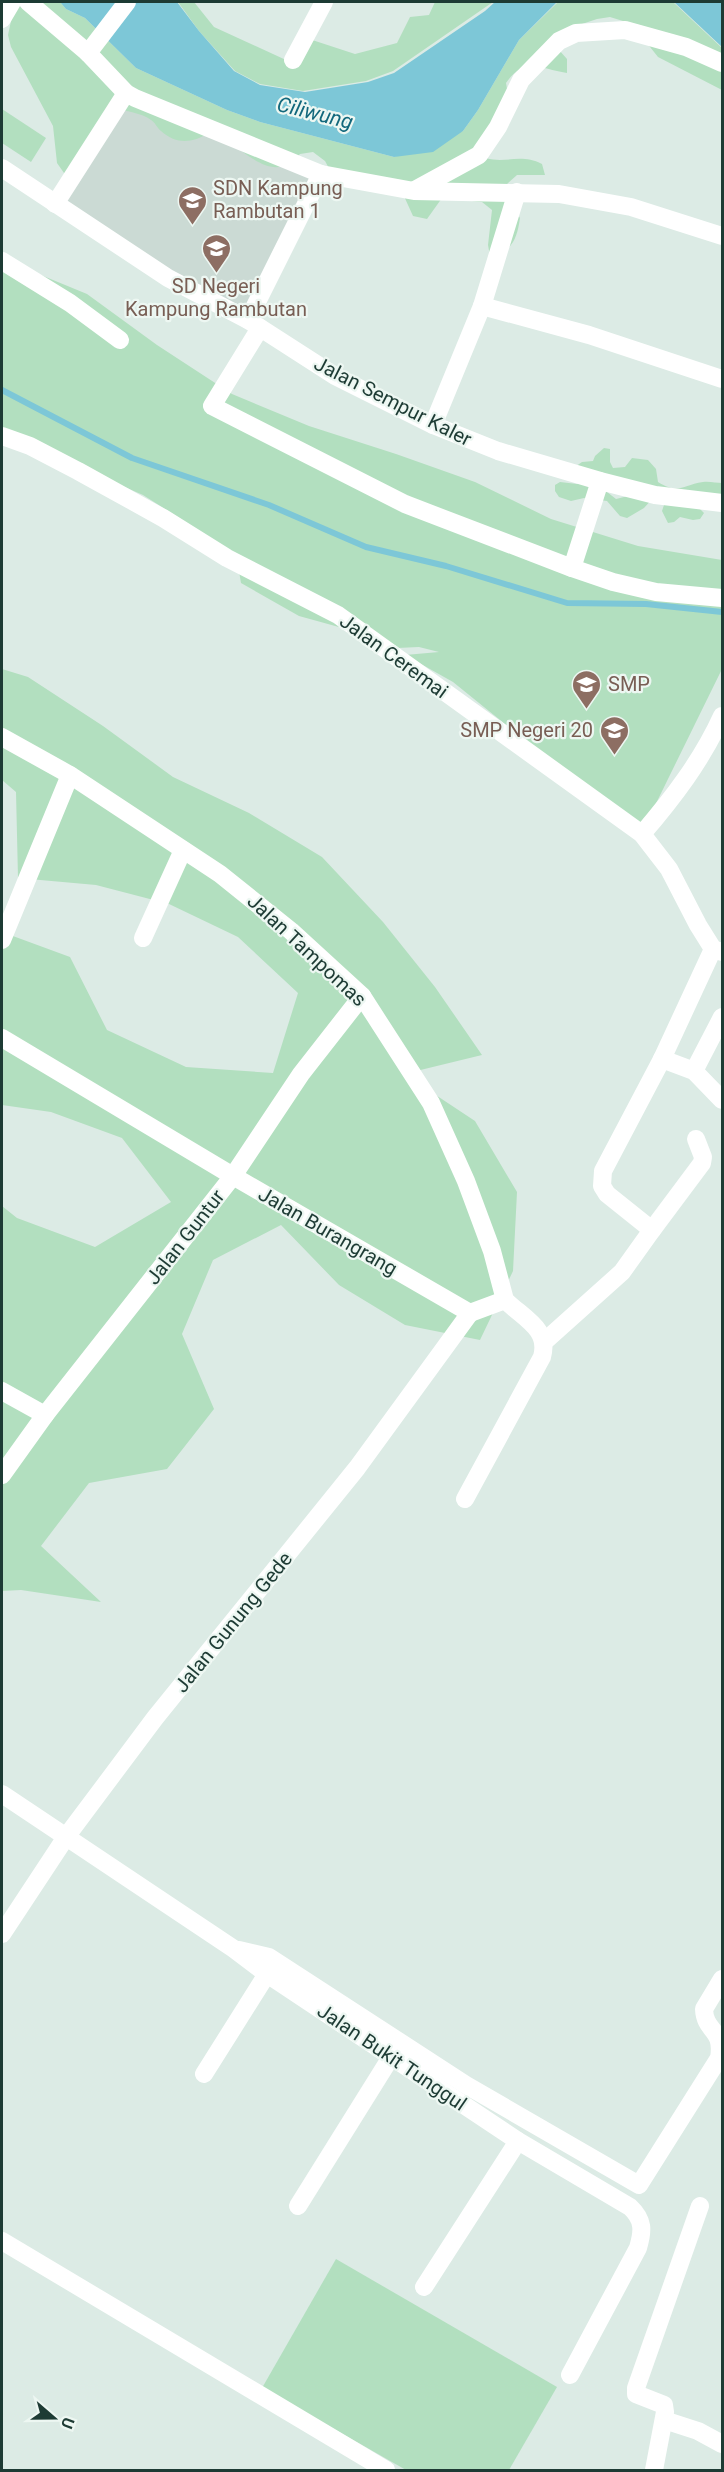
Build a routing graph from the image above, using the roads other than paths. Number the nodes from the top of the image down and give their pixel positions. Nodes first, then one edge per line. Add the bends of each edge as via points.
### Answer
1 (12, 2) edge
2 (28, 2) edge
3 (127, 2) edge
4 (324, 2) edge
5 (2, 20) edge
6 (93, 46) junction
7 (293, 60) dead end
8 (723, 63) edge
9 (126, 93) junction
10 (2, 168) edge
11 (321, 174) junction
12 (414, 191) junction
13 (517, 192) junction
14 (55, 204) junction
15 (723, 236) edge
16 (2, 261) edge
17 (482, 306) junction
18 (254, 324) junction
19 (120, 340) dead end
20 (723, 380) edge
21 (433, 424) junction
22 (2, 436) edge
23 (600, 481) junction
24 (723, 503) edge
25 (572, 568) junction
26 (723, 598) edge
27 (723, 716) edge
28 (2, 737) edge
29 (70, 775) junction
30 (642, 834) junction
31 (183, 850) junction
32 (143, 938) dead end
33 (2, 940) edge
34 (718, 951) edge
35 (362, 996) junction
36 (723, 1017) edge
37 (2, 1038) edge
38 (662, 1059) junction
39 (694, 1071) junction
40 (723, 1100) edge
41 (696, 1138) dead end
42 (233, 1176) junction
43 (652, 1230) junction
44 (505, 1300) junction
45 (470, 1313) junction
46 (545, 1341) junction
47 (2, 1391) edge
48 (45, 1415) junction
49 (2, 1475) edge
50 (465, 1499) dead end
51 (2, 1794) edge
52 (66, 1837) junction
53 (2, 1934) edge
54 (234, 1950) junction
55 (267, 1974) junction
56 (723, 1978) edge
57 (391, 2057) junction
58 (204, 2074) dead end
59 (518, 2141) junction
60 (298, 2206) dead end
61 (700, 2206) dead end
62 (2, 2241) edge
63 (424, 2287) dead end
64 (570, 2375) dead end
65 (664, 2420) junction
66 (723, 2444) edge
67 (386, 2470) edge
68 (654, 2470) edge

1 - 5 street
2 - 6 street
3 - 6 street
4 - 7 street
6 - 9 street
8 - 12 street via 686,47 625,30 576,33 559,42 521,80 479,155
9 - 11 street
9 - 14 street
10 - 14 street, Jalan Sempur Kaler
11 - 12 street
11 - 18 street
12 - 13 street
13 - 15 street via 559,194 631,207
13 - 17 street
14 - 18 street, Jalan Sempur Kaler via 168,278
16 - 19 street
17 - 20 street via 589,335
17 - 21 street
18 - 21 street, Jalan Sempur Kaler via 335,376
18 - 25 street via 212,406 405,504
21 - 23 street, Jalan Sempur Kaler via 498,452
22 - 30 street, Jalan Ceremai via 78,471 227,558 338,615
23 - 24 street, Jalan Sempur Kaler via 655,495
23 - 25 street
25 - 26 street via 656,591
27 - 30 street via 672,799
28 - 29 street, Jalan Tampomas
29 - 31 street, Jalan Tampomas
29 - 33 street
30 - 34 street, Jalan Ceremai via 669,869 698,925
31 - 32 street
31 - 35 street, Jalan Tampomas via 249,896
34 - 38 street
35 - 42 street, Jalan Guntur via 302,1074
35 - 44 street, Jalan Tampomas via 431,1104 466,1181
36 - 39 street
37 - 42 street, Jalan Burangrang
38 - 39 street
38 - 43 street via 602,1178 607,1194
39 - 40 street
41 - 43 street via 702,1163
42 - 45 street, Jalan Burangrang
42 - 48 street, Jalan Guntur
43 - 46 street via 622,1272
44 - 45 street
44 - 46 street
45 - 52 street, Jalan Gunung Gede via 357,1468 155,1718
46 - 50 street via 542,1357
47 - 48 street
48 - 49 street, Jalan Guntur
51 - 52 street, Jalan Bukit Tunggul
52 - 53 street, Jalan Gunung Gede
52 - 54 street, Jalan Bukit Tunggul
54 - 55 street, Jalan Bukit Tunggul
54 - 56 street via 269,1957 466,2085 639,2185 719,2058 719,2034 708,2024 704,2009
55 - 57 street, Jalan Bukit Tunggul
55 - 58 street
57 - 59 street, Jalan Bukit Tunggul
57 - 60 street
59 - 63 street
59 - 64 street, Jalan Bukit Tunggul via 630,2208 643,2225 638,2248
61 - 65 street via 636,2388 636,2394 664,2405
62 - 67 street
65 - 66 street
65 - 68 street

